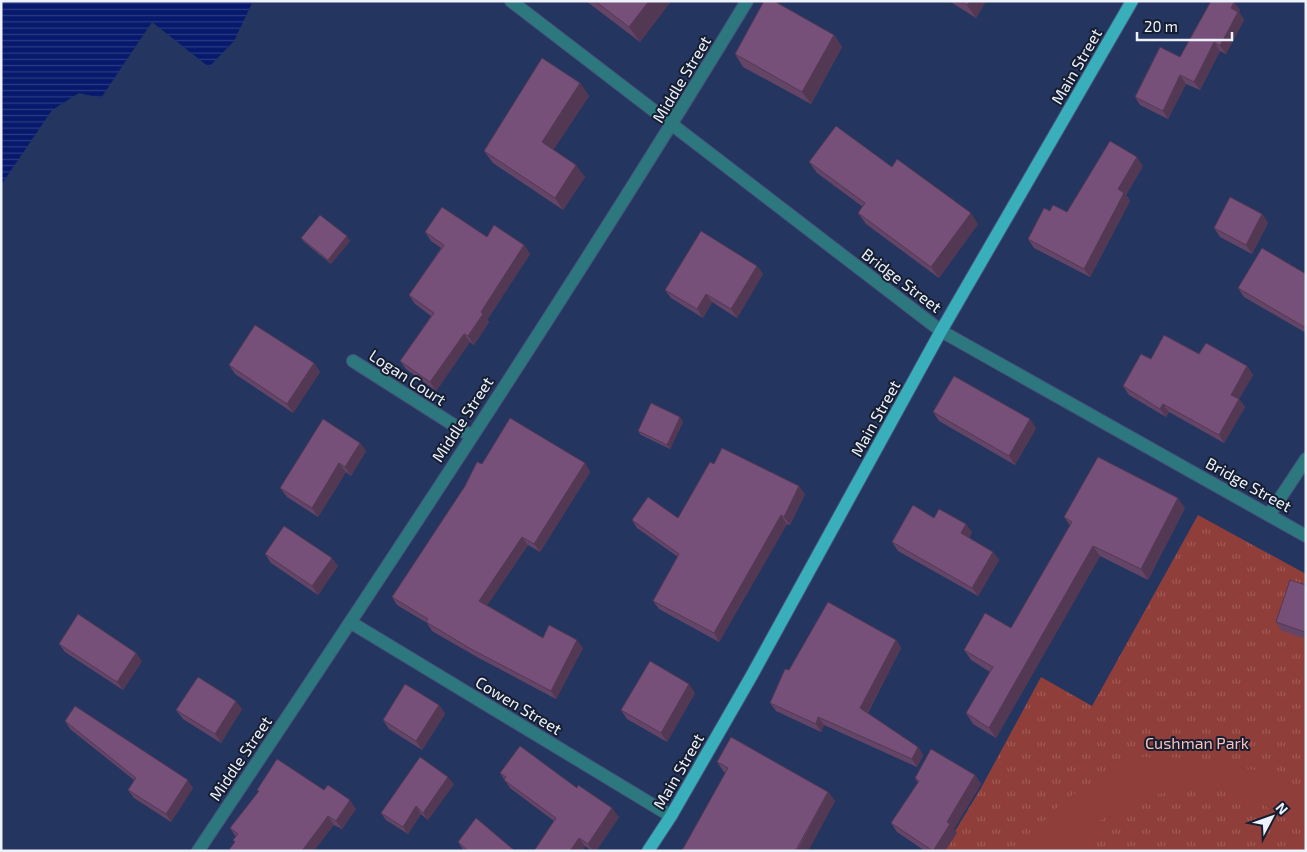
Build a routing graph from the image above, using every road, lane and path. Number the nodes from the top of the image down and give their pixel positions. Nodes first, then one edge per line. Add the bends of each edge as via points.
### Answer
1 (511, 1) edge
2 (747, 1) edge
3 (1132, 1) edge
4 (672, 125) junction
5 (941, 331) junction
6 (353, 361) dead end
7 (470, 436) junction
8 (1306, 458) edge
9 (1269, 515) junction
10 (1306, 535) edge
11 (350, 622) junction
12 (671, 816) junction
13 (198, 851) edge
14 (648, 851) edge

1 - 4 street, Bridge Street
2 - 4 street, Middle Street
3 - 5 main road, Main Street
4 - 5 street, Bridge Street
4 - 7 street, Middle Street
5 - 9 street, Bridge Street
5 - 12 main road, Main Street
6 - 7 street, Logan Court
7 - 11 street, Middle Street
8 - 9 street
9 - 10 street, Bridge Street
11 - 12 street, Cowen Street
11 - 13 street, Middle Street
12 - 14 main road, Main Street

